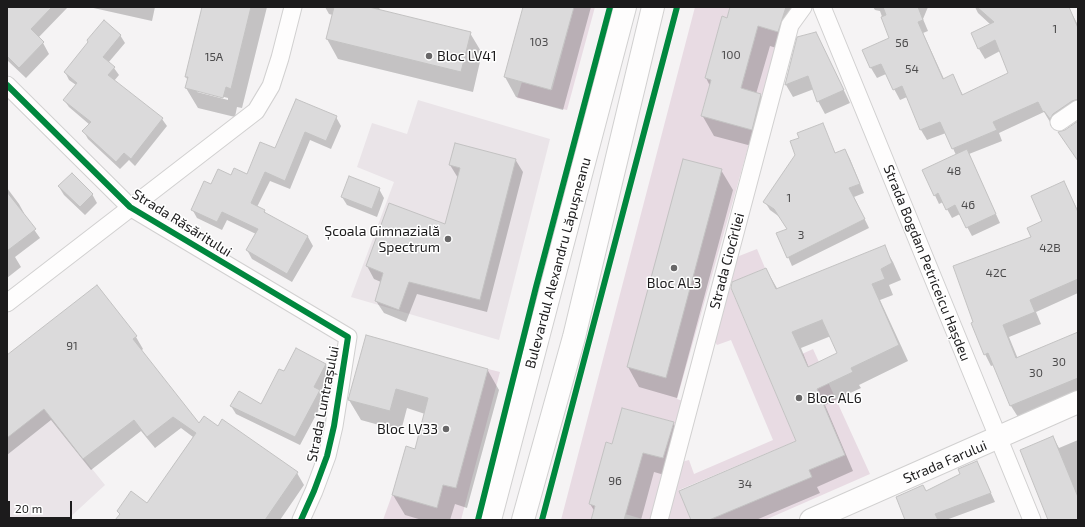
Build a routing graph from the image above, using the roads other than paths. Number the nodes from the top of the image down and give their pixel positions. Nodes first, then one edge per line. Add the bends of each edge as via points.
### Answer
1 (293, 7) edge
2 (625, 7) edge
3 (652, 7) edge
4 (803, 7) edge
5 (822, 7) edge
6 (7, 85) edge
7 (1078, 109) edge
8 (1059, 122) dead end
9 (130, 207) junction
10 (7, 303) edge
11 (348, 337) joint
12 (1078, 402) edge
13 (999, 438) junction
14 (301, 520) edge
15 (490, 520) edge
16 (524, 520) edge
17 (659, 520) edge
18 (811, 520) edge
19 (1032, 520) edge

1 - 9 street via 271,86 256,111
2 - 15 main road, Bulevardul Alexandru Lăpușneanu
3 - 16 main road via 574,337
4 - 17 street, Strada Ciocîrliei via 790,25
5 - 13 street, Strada Bogdan Petriceicu Hașdeu
6 - 9 street, Strada Răsăritului
7 - 8 street
9 - 10 street
9 - 11 street, Strada Răsăritului
11 - 14 street, Strada Luntrașului via 327,456
12 - 13 main road, Strada Farului
13 - 18 main road, Strada Farului
13 - 19 street, Strada Bogdan Petriceicu Hașdeu

